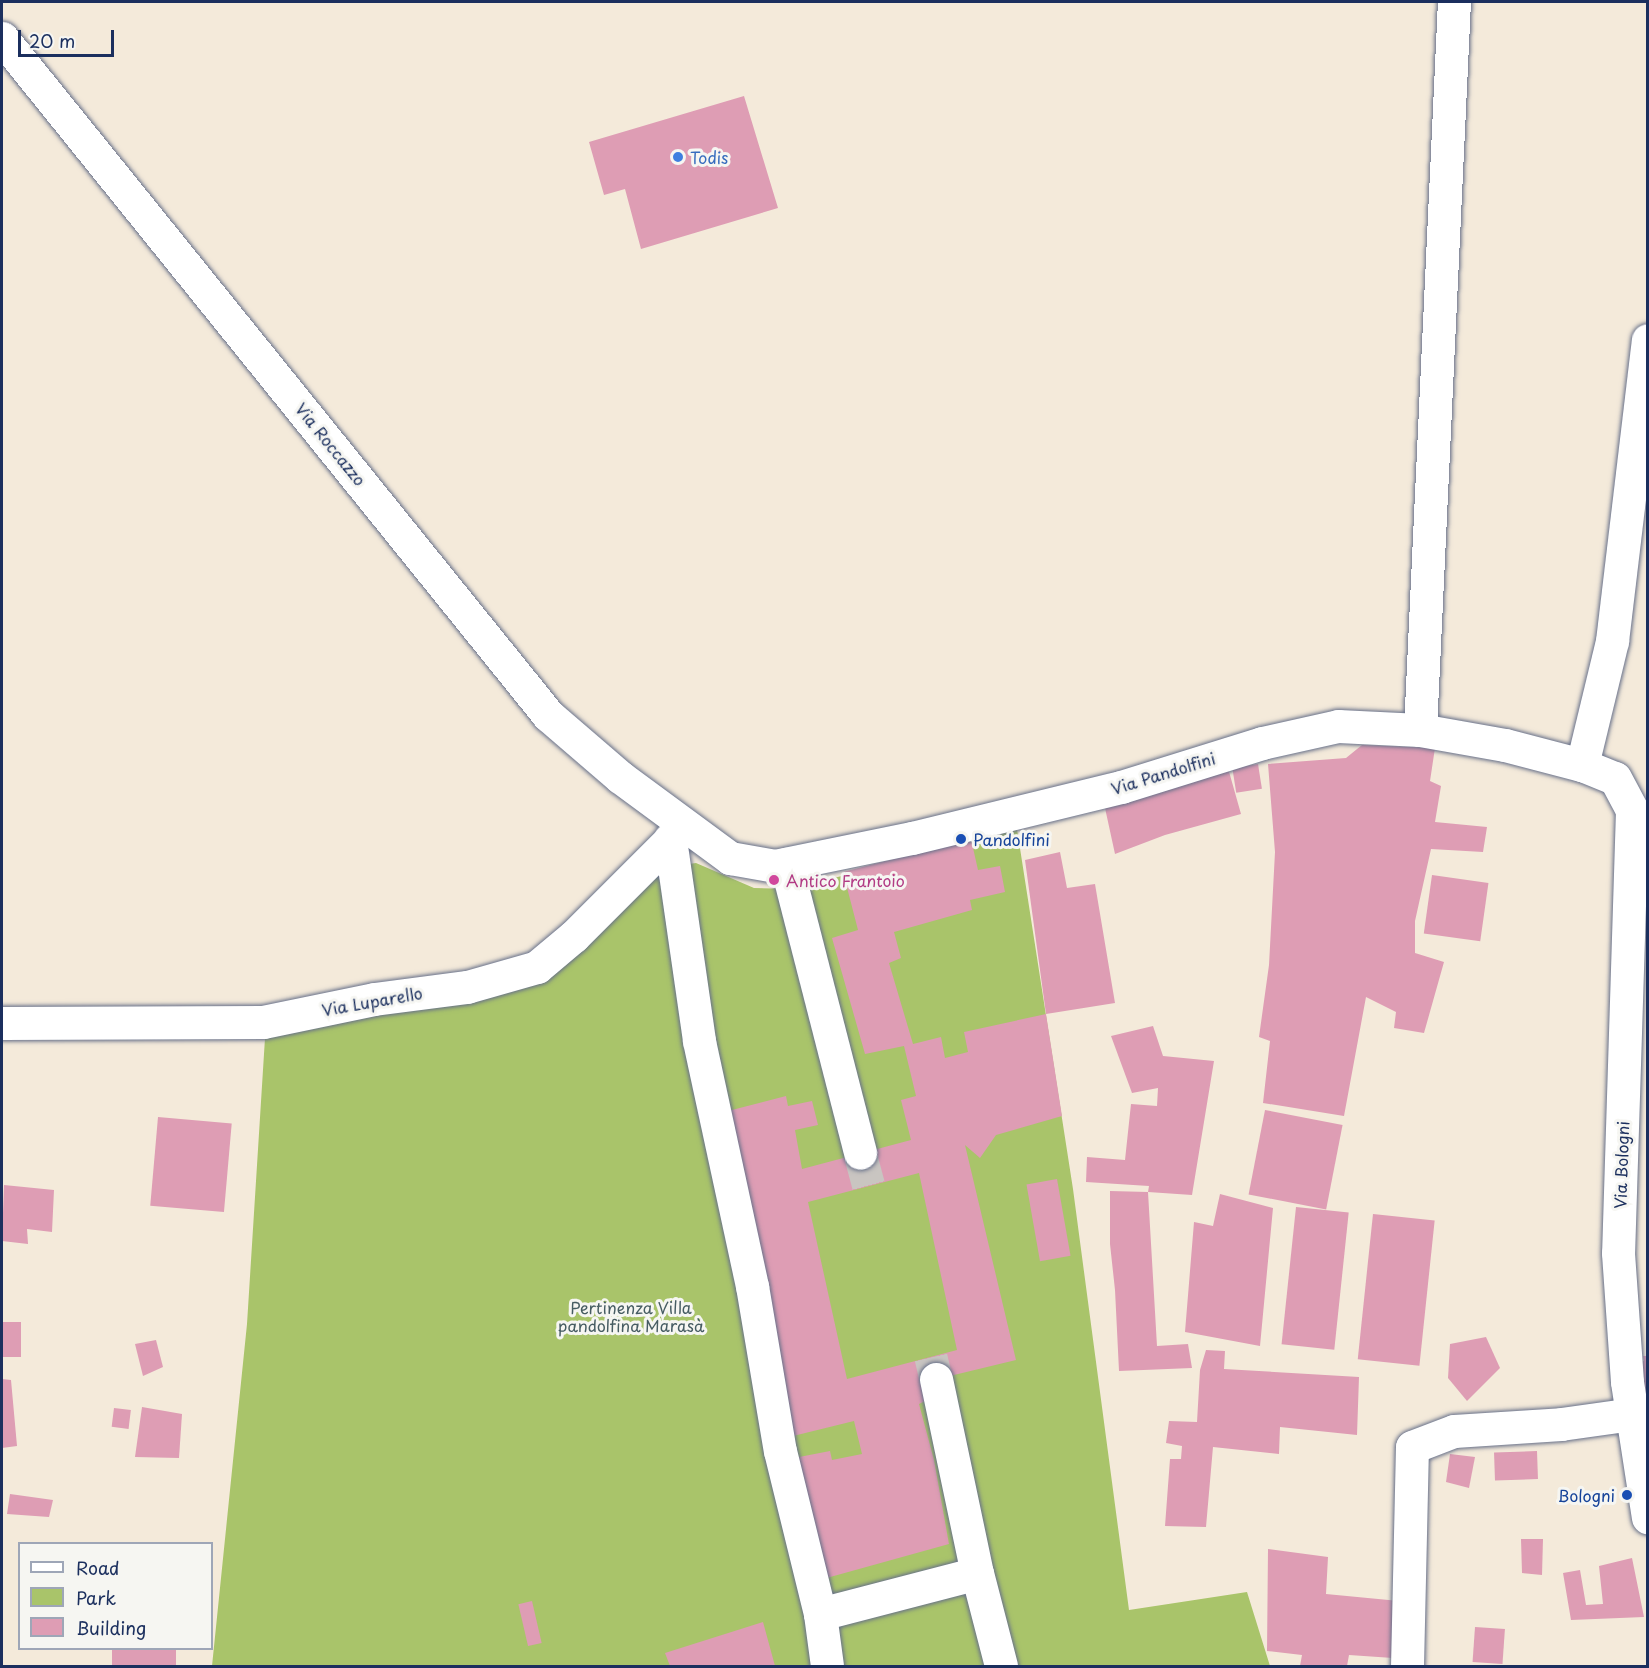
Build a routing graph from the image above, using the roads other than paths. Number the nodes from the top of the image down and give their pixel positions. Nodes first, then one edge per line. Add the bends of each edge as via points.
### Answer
1 (1454, 2) edge
2 (2, 38) edge
3 (1647, 340) edge
4 (1420, 730) junction
5 (1582, 765) junction
6 (1632, 810) joint
7 (677, 832) junction
8 (786, 864) junction
9 (2, 1023) edge
10 (860, 1153) tunnel mouth
11 (936, 1379) tunnel mouth
12 (1632, 1414) junction
13 (1647, 1517) edge
14 (977, 1573) junction
15 (819, 1614) junction
16 (827, 1666) edge
17 (1001, 1666) edge
18 (1407, 1666) edge

1 - 4 street
2 - 7 street, Via Roccazzo via 548,714
3 - 5 street via 1612,641
4 - 5 street, Via Pandolfini via 1505,745
4 - 8 street, Via Pandolfini via 1338,726 1262,743 1121,787
5 - 6 street, Via Pandolfini via 1615,778
6 - 12 street, Via Bologni via 1618,1253
7 - 8 street, Via Pandolfini via 730,858 776,866
7 - 9 street, Via Luparello via 537,968 467,987 374,999 263,1022
7 - 15 street via 699,1041 752,1286 780,1450
8 - 10 street
11 - 14 street
12 - 13 street, Via Bologni
12 - 18 street via 1561,1424 1455,1431 1412,1447
14 - 15 street
14 - 17 street
15 - 16 street

